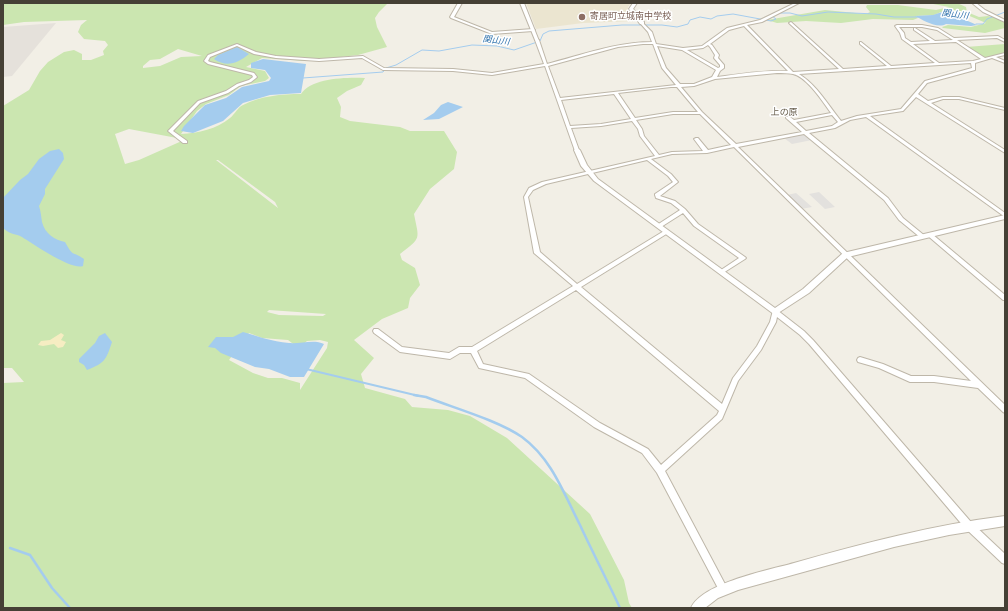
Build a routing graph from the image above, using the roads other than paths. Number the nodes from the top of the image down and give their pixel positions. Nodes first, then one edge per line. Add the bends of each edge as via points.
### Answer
1 (460, 3) edge
2 (522, 3) edge
3 (635, 3) edge
4 (797, 3) edge
5 (974, 3) edge
6 (1005, 21) edge
7 (642, 23) joint
8 (791, 23) dead end
9 (745, 26) junction
10 (915, 29) dead end
11 (533, 30) junction
12 (537, 40) joint
13 (955, 40) junction
14 (1005, 41) edge
15 (934, 42) junction
16 (861, 43) dead end
17 (911, 43) junction
18 (655, 44) junction
19 (708, 44) junction
20 (683, 49) junction
21 (1005, 54) edge
22 (992, 57) junction
23 (984, 59) junction
24 (973, 62) junction
25 (1005, 62) edge
26 (938, 64) junction
27 (547, 65) junction
28 (890, 67) junction
29 (718, 70) junction
30 (842, 70) junction
31 (794, 73) junction
32 (714, 78) junction
33 (676, 85) junction
34 (615, 92) junction
35 (916, 95) junction
36 (559, 99) junction
37 (928, 102) junction
38 (1005, 109) edge
39 (701, 113) junction
40 (833, 114) junction
41 (866, 116) junction
42 (788, 118) dead end
43 (633, 120) junction
44 (792, 122) junction
45 (840, 122) junction
46 (569, 127) junction
47 (805, 133) junction
48 (696, 140) dead end
49 (185, 142) dead end
50 (733, 146) junction
51 (1002, 148) edge
52 (578, 150) joint
53 (707, 152) junction
54 (1005, 152) edge
55 (658, 157) junction
56 (648, 159) junction
57 (589, 174) junction
58 (683, 210) junction
59 (1005, 216) edge
60 (659, 226) junction
61 (666, 232) junction
62 (926, 236) junction
63 (846, 255) junction
64 (721, 272) junction
65 (577, 286) junction
66 (1005, 298) edge
67 (775, 312) junction
68 (376, 331) dead end
69 (473, 350) junction
70 (860, 360) dead end
71 (980, 386) junction
72 (722, 409) junction
73 (1005, 410) edge
74 (660, 470) junction
75 (1005, 521) edge
76 (968, 525) junction
77 (1005, 560) edge
78 (723, 589) junction
79 (697, 608) edge

1 - 11 street via 452,17 492,33
2 - 11 street
3 - 7 street via 631,9
4 - 9 street
5 - 6 street
7 - 18 street via 650,32
8 - 30 street
9 - 19 street via 728,29
9 - 31 street
10 - 15 street
11 - 12 street
12 - 27 street
13 - 14 street via 998,37
13 - 15 street
13 - 17 street via 938,29 896,26 903,38
13 - 23 street
15 - 17 street
16 - 28 street
17 - 26 street
18 - 20 street
18 - 27 street via 618,46
18 - 33 street via 664,68
19 - 20 street
19 - 29 street via 722,65
20 - 29 street
21 - 22 street
22 - 23 street
22 - 25 street
23 - 24 street
24 - 26 street
24 - 35 street via 974,69 926,82
26 - 28 street
27 - 36 street
27 - 49 street via 492,74 452,70 384,69 363,57 303,60 263,55 241,46 234,46 209,56 206,61 255,77 227,92 199,102 170,131
28 - 30 street
29 - 32 street
30 - 31 street
31 - 32 street via 776,72
31 - 40 street via 810,84
32 - 33 street via 694,85
33 - 34 street
33 - 39 street
34 - 36 street
34 - 43 street
35 - 37 street
35 - 41 street via 902,110
36 - 46 street
37 - 38 street via 943,98 959,98
37 - 51 street
39 - 43 street via 673,113
39 - 50 street
40 - 44 street
40 - 45 street
41 - 45 street
41 - 59 street
42 - 44 street
43 - 46 street
43 - 55 street
44 - 47 street
45 - 47 street via 833,127
46 - 52 street
47 - 50 street
47 - 62 street via 886,199 901,219
48 - 53 street
50 - 53 street
50 - 63 street
51 - 54 street
52 - 57 street
53 - 55 street via 672,153
55 - 56 street
56 - 57 street
56 - 58 street via 672,176 676,182 657,195 658,197 673,202
57 - 60 street
57 - 65 street via 537,185 526,197 537,253
58 - 60 street
58 - 64 street via 696,225 743,258
59 - 62 street
60 - 61 street
61 - 64 street
61 - 65 street
62 - 63 street
62 - 66 street
63 - 67 street via 806,291
63 - 71 street
64 - 67 street
65 - 69 street
65 - 72 street
67 - 72 street via 773,322 759,348 735,380
67 - 76 street via 811,342
68 - 69 street via 400,349 450,356 459,350
69 - 74 street via 481,366 527,376 597,425 645,451
70 - 71 street via 910,379 934,379
71 - 73 street
72 - 74 street via 720,417
74 - 78 street
75 - 76 street
76 - 77 street
76 - 78 street via 914,535
78 - 79 street

